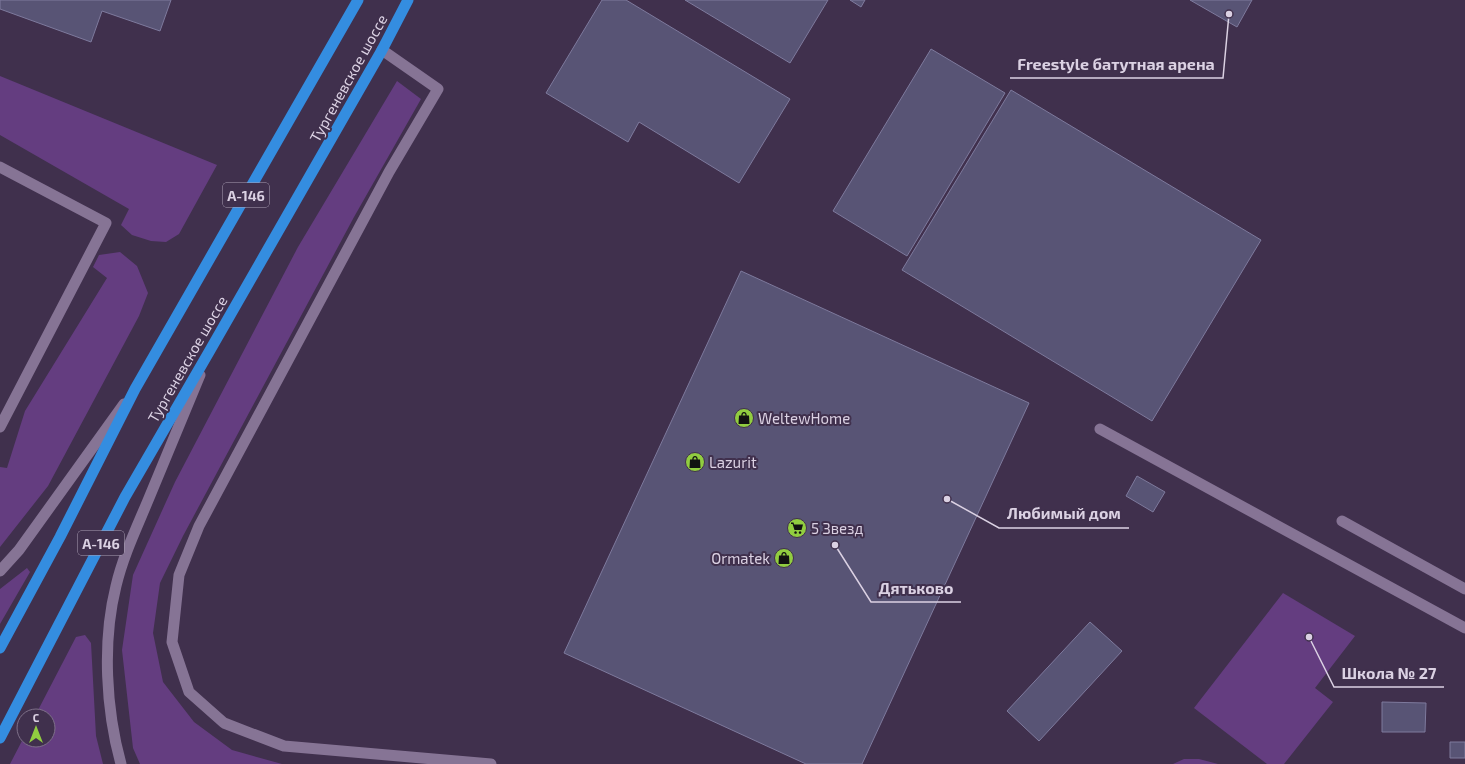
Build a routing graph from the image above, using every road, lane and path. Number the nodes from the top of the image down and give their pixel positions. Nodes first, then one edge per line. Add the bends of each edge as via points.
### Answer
1 (358, 0) edge
2 (408, 0) edge
3 (382, 50) junction
4 (0, 167) edge
5 (210, 352) junction
6 (134, 389) junction
7 (0, 427) edge
8 (1100, 429) dead end
9 (1342, 521) dead end
10 (0, 571) edge
11 (1465, 589) edge
12 (1465, 628) edge
13 (0, 648) edge
14 (0, 738) edge
15 (121, 764) edge
16 (491, 764) edge

1 - 6 highway, Тургеневское шоссе / А-146
2 - 3 highway, Тургеневское шоссе / А-146
3 - 5 highway, Тургеневское шоссе / А-146
3 - 16 street via 438,89 389,172 199,526 179,575 172,642 189,692 224,723 284,746
4 - 7 street via 106,223
5 - 14 highway, Тургеневское шоссе / А-146 via 125,497
5 - 15 street via 125,555 116,586 110,615 108,660 111,710
6 - 10 street via 19,550
6 - 13 highway, Тургеневское шоссе / А-146 via 60,537
8 - 12 street
9 - 11 street

